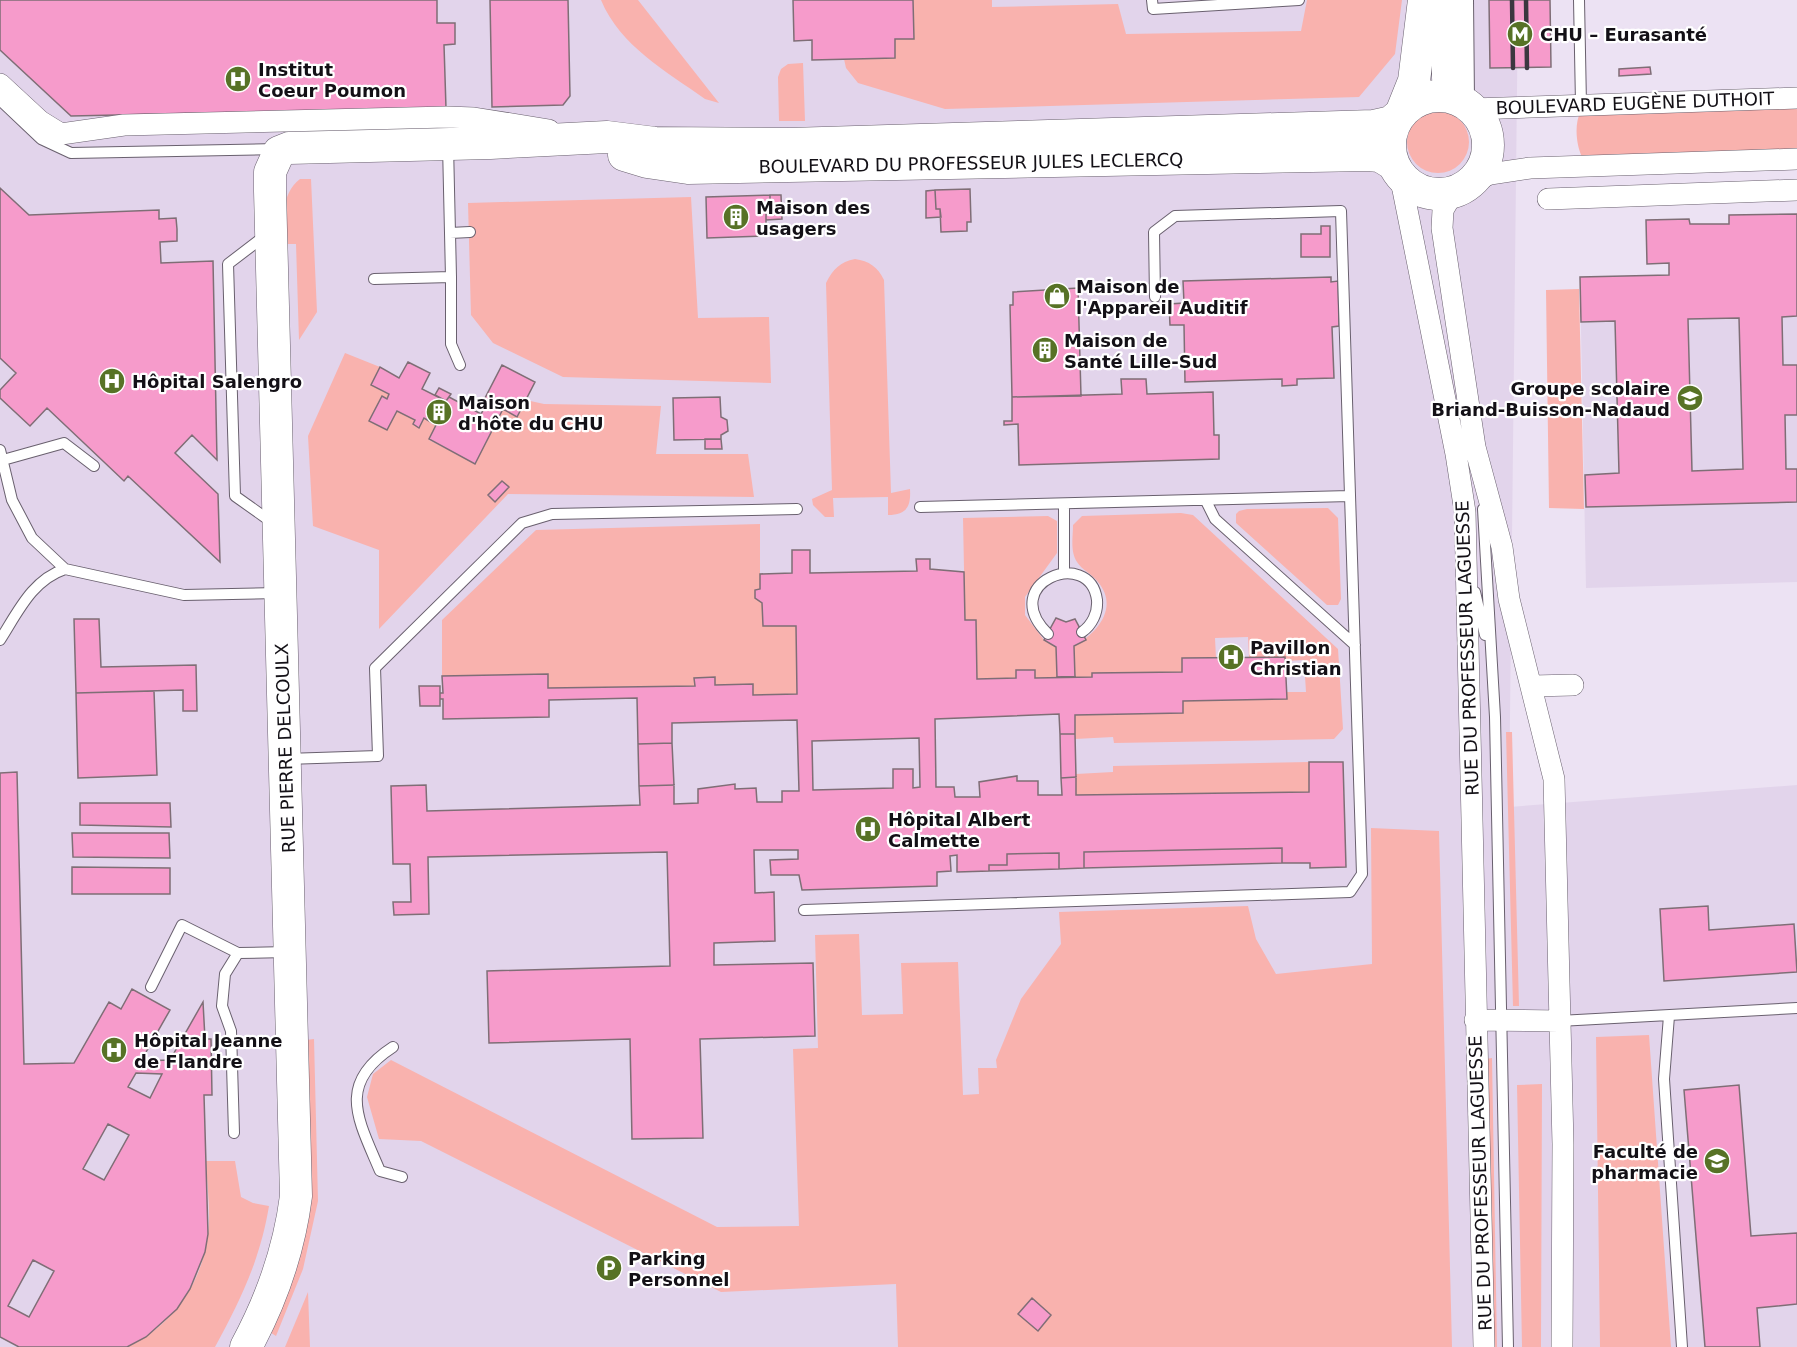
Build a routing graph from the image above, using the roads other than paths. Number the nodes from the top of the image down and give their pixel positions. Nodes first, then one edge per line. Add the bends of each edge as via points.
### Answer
1 (1152, 0) edge
2 (1299, 0) edge
3 (1424, 0) edge
4 (1448, 0) edge
5 (1468, 0) edge
6 (1579, 0) edge
7 (0, 84) edge
8 (1797, 98) edge
9 (0, 100) edge
10 (1581, 104) junction
11 (1467, 105) junction
12 (1400, 114) junction
13 (594, 138) junction
14 (549, 141) junction
15 (447, 144) junction
16 (289, 148) junction
17 (1797, 159) edge
18 (1397, 169) junction
19 (1462, 187) junction
20 (1797, 190) edge
21 (1548, 199) dead end
22 (271, 231) junction
23 (470, 232) dead end
24 (450, 233) junction
25 (451, 277) junction
26 (374, 279) dead end
27 (1155, 297) dead end
28 (460, 364) dead end
29 (1475, 447) junction
30 (2, 455) edge
31 (94, 466) dead end
32 (1350, 496) junction
33 (1206, 501) junction
34 (1064, 504) junction
35 (920, 507) dead end
36 (797, 509) dead end
37 (279, 527) junction
38 (1467, 553) junction
39 (65, 569) junction
40 (1064, 572) junction
41 (281, 593) junction
42 (1082, 632) dead end
43 (1048, 633) dead end
44 (0, 640) edge
45 (1355, 645) junction
46 (1493, 675) junction
47 (1573, 685) dead end
48 (1533, 686) junction
49 (286, 759) junction
50 (804, 910) dead end
51 (291, 952) junction
52 (238, 953) junction
53 (151, 987) dead end
54 (1797, 1008) edge
55 (1670, 1016) junction
56 (1475, 1020) junction
57 (1500, 1020) junction
58 (1559, 1021) junction
59 (393, 1047) dead end
60 (234, 1133) dead end
61 (402, 1177) dead end
62 (246, 1347) edge
63 (1484, 1347) edge
64 (1508, 1347) edge
65 (1562, 1347) edge
66 (1682, 1347) edge

1 - 2 lane via 1153,9
3 - 12 street via 1414,81
4 - 11 street via 1448,78 1451,88
5 - 11 lane
6 - 10 lane
7 - 13 street, BOULEVARD DU PROFESSEUR JULES LECLERCQ via 61,134 124,125 460,117
8 - 10 street, BOULEVARD EUGÈNE DUTHOIT
9 - 16 lane via 41,139 71,153
10 - 11 street, BOULEVARD EUGÈNE DUTHOIT
11 - 12 street via 1448,96 1426,97
11 - 19 street via 1484,124 1488,143 1483,168
12 - 13 street, BOULEVARD DU PROFESSEUR JULES LECLERCQ via 1384,124 1357,127 909,141 711,144
12 - 18 street via 1390,136
13 - 14 street, BOULEVARD DU PROFESSEUR JULES LECLERCQ
14 - 15 street, BOULEVARD DU PROFESSEUR JULES LECLERCQ
14 - 18 street, BOULEVARD DU PROFESSEUR JULES LECLERCQ via 599,147 647,162 688,168 1367,155 1380,156
15 - 16 street, BOULEVARD DU PROFESSEUR JULES LECLERCQ
15 - 24 lane
16 - 22 street, RUE PIERRE DELCOULX via 276,157 270,172
17 - 19 street via 1530,168 1490,174
18 - 19 street via 1410,185 1421,191 1441,194
18 - 38 street, RUE DU PROFESSEUR LAGUESSE via 1456,454
19 - 29 street, RUE DU PROFESSEUR LAGUESSE via 1443,210 1442,228
20 - 21 street
22 - 37 street, RUE PIERRE DELCOULX
22 - 37 lane via 228,264 235,496
23 - 24 lane
24 - 25 lane
25 - 26 lane
25 - 28 lane via 451,344
27 - 32 lane via 1154,232 1175,216 1341,211
29 - 46 lane
29 - 48 street, RUE DU PROFESSEUR LAGUESSE
30 - 31 lane via 64,443
30 - 39 lane via 12,500 32,538
32 - 33 lane
32 - 45 lane
33 - 34 lane
33 - 45 lane via 1215,519
34 - 35 lane
34 - 40 lane
36 - 49 lane via 552,514 522,524 375,668 378,756
37 - 41 street, RUE PIERRE DELCOULX
38 - 46 lane
38 - 56 street, RUE DU PROFESSEUR LAGUESSE
39 - 41 lane via 184,595
39 - 44 lane via 49,574 35,586
40 - 42 lane via 1084,579 1096,597 1094,618
40 - 43 lane via 1044,579 1033,597 1035,617
41 - 49 street, RUE PIERRE DELCOULX
45 - 50 lane via 1362,874 1350,892
46 - 57 lane
47 - 48 street
48 - 58 street, RUE DU PROFESSEUR LAGUESSE via 1554,779
49 - 51 street, RUE PIERRE DELCOULX
51 - 52 lane
51 - 62 street, RUE PIERRE DELCOULX via 295,1207 287,1253
52 - 53 lane via 182,925
52 - 60 lane via 225,974 222,1006 231,1031
54 - 55 lane
55 - 58 lane
55 - 66 lane via 1664,1079
56 - 57 street, RUE DU PROFESSEUR LAGUESSE
56 - 63 street, RUE DU PROFESSEUR LAGUESSE
57 - 58 street, RUE DU PROFESSEUR LAGUESSE
57 - 64 lane
58 - 65 street, RUE DU PROFESSEUR LAGUESSE
59 - 61 lane via 375,1059 358,1082 357,1098 361,1126 380,1171

